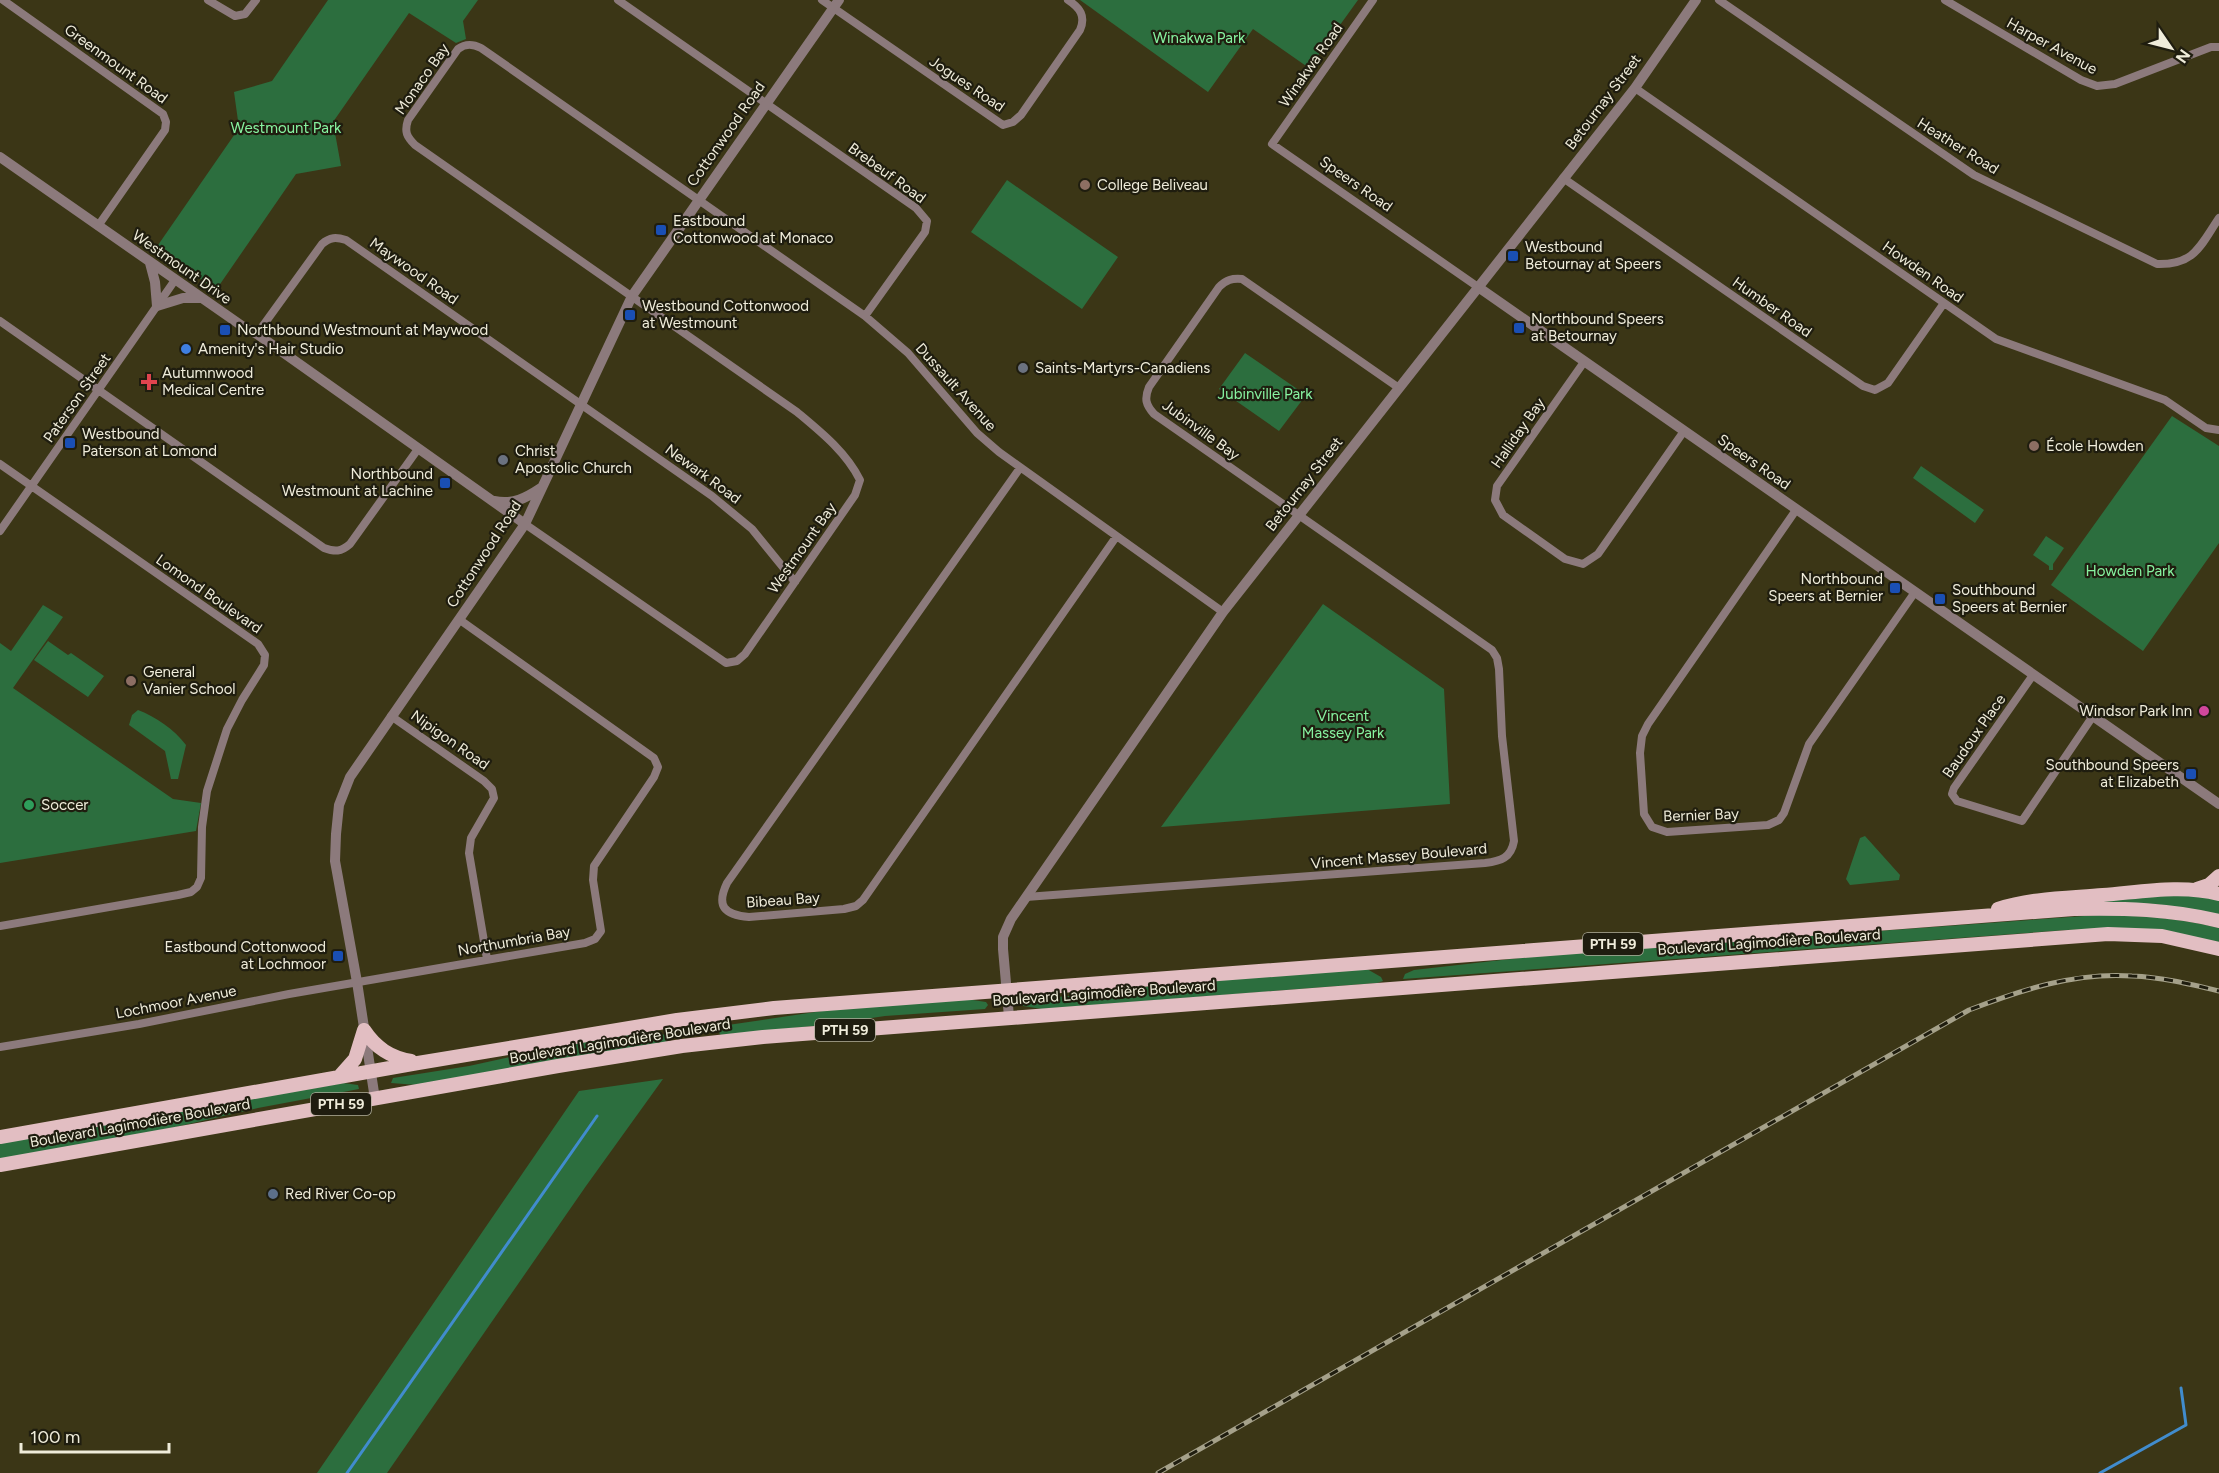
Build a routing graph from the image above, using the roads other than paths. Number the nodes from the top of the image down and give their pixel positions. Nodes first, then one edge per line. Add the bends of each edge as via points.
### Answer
1 (3, 0) edge
2 (208, 0) edge
3 (256, 0) edge
4 (618, 0) edge
5 (822, 0) edge
6 (1068, 0) edge
7 (1373, 0) edge
8 (1696, 0) edge
9 (1719, 0) edge
10 (1945, 0) edge
11 (836, 4) edge
12 (2219, 47) edge
13 (1635, 88) junction
14 (766, 104) junction
15 (1272, 144) joint
16 (0, 157) edge
17 (1563, 178) junction
18 (699, 199) junction
19 (2219, 218) edge
20 (98, 226) junction
21 (150, 262) junction
22 (175, 280) junction
23 (1478, 287) junction
24 (632, 296) junction
25 (201, 298) junction
26 (1944, 303) junction
27 (157, 306) junction
28 (866, 316) junction
29 (0, 321) edge
30 (257, 334) junction
31 (1584, 362) junction
32 (1399, 388) junction
33 (99, 390) junction
34 (580, 403) junction
35 (2219, 430) edge
36 (1684, 431) junction
37 (418, 448) junction
38 (0, 464) edge
39 (1020, 468) junction
40 (32, 486) junction
41 (541, 488) junction
42 (492, 501) junction
43 (1796, 510) junction
44 (1298, 516) junction
45 (525, 524) junction
46 (0, 531) edge
47 (1116, 537) junction
48 (795, 582) junction
49 (1915, 592) junction
50 (1223, 612) junction
51 (460, 620) junction
52 (2033, 675) junction
53 (391, 716) junction
54 (2093, 717) junction
55 (2219, 804) edge
56 (2219, 876) edge
57 (2192, 890) junction
58 (2219, 894) edge
59 (1026, 897) junction
60 (1975, 916) junction
61 (2219, 921) edge
62 (0, 926) edge
63 (2219, 949) edge
64 (487, 959) junction
65 (1389, 961) junction
66 (357, 982) junction
67 (1391, 988) junction
68 (1006, 990) junction
69 (1009, 1017) junction
70 (364, 1030) junction
71 (0, 1047) edge
72 (418, 1063) junction
73 (371, 1072) junction
74 (339, 1077) junction
75 (375, 1099) junction
76 (0, 1137) edge
77 (0, 1165) edge

1 - 20 street, Greenmount Road via 163,114 165,130
2 - 3 street via 235,16 244,14
4 - 14 street
5 - 11 street
6 - 11 street, Jogues Road via 1080,9 1080,30 1021,115 1003,124
7 - 15 street, Winakwa Road
8 - 13 street, Betournay Street
9 - 19 street, Heather Road via 1974,176 2157,264 2173,265 2186,260
10 - 12 street, Harper Avenue via 2097,86 2115,84
11 - 14 street, Cottonwood Road
13 - 17 street, Betournay Street
13 - 26 street, Howden Road
14 - 18 street, Cottonwood Road
14 - 28 street, Brebeuf Road via 916,208 927,221 925,232
15 - 23 street, Speers Road
16 - 20 street, Westmount Drive
17 - 23 street, Betournay Street
17 - 26 street, Humber Road via 1863,386 1875,390 1888,383
18 - 24 street, Cottonwood Road
18 - 24 street, Monaco Bay via 475,45 458,49 414,111 405,129 415,145
18 - 28 street, Dussault Avenue
20 - 21 street, Westmount Drive
21 - 22 street, Westmount Drive
21 - 27 street
22 - 25 street, Westmount Drive
22 - 27 street, Paterson Street
23 - 31 street, Speers Road
23 - 32 street, Betournay Street
24 - 34 street, Cottonwood Road
24 - 48 street, Westmount Bay via 797,412 826,436 854,468 860,480 855,495
25 - 27 street via 183,298
25 - 30 street, Westmount Drive
26 - 35 street, Howden Road via 1996,339 2165,400 2206,428
27 - 33 street, Paterson Street
28 - 39 street, Dussault Avenue via 908,353 977,433
29 - 33 street
30 - 34 street, Maywood Road via 322,244 329,238 339,238
30 - 37 street, Westmount Drive
31 - 36 street, Speers Road
31 - 36 street, Halliday Bay via 1497,486 1496,500 1503,515 1565,559 1583,564 1598,554
32 - 44 street, Betournay Street
32 - 44 street, Jubinville Bay via 1242,279 1227,280 1219,287 1149,387 1147,407
33 - 37 street via 333,551 344,550 350,544
33 - 40 street, Paterson Street
34 - 41 street, Cottonwood Road
34 - 48 street, Newark Road via 738,516
36 - 43 street, Speers Road
37 - 42 street, Westmount Drive
38 - 40 street
39 - 47 street, Dussault Avenue
39 - 47 street, Bibeau Bay via 728,883 721,902 726,911 736,916 759,916 844,909 863,900
40 - 46 street, Paterson Street
40 - 62 street, Lomond Boulevard via 258,644 265,655 264,665 242,700 217,755 207,791 201,878 197,886 178,895
41 - 42 street via 519,501
41 - 45 street, Cottonwood Road
42 - 45 street, Westmount Drive
43 - 49 street, Speers Road
43 - 49 street, Bernier Bay via 1641,736 1644,814 1652,827 1667,832 1768,825 1779,820 1809,744
44 - 50 street, Betournay Street
44 - 59 street, Vincent Massey Boulevard via 1492,650 1499,669 1512,850 1497,862
45 - 48 street, Westmount Bay via 726,663 745,654
45 - 51 street, Cottonwood Road
47 - 50 street, Dussault Avenue
49 - 52 street, Speers Road
50 - 59 street, Betournay Street
51 - 53 street, Cottonwood Road
51 - 64 street, Northumbria Bay via 649,753 658,767 594,866 601,931 595,939
52 - 54 street, Speers Road
52 - 54 street, Baudoux Place via 1954,788 1952,794 1957,801 2022,821
53 - 64 street, Nipigon Road via 492,789 494,798 471,838 469,853
53 - 66 street, Cottonwood Road via 350,777 339,805 335,861
54 - 55 street, Speers Road
56 - 57 main road via 2209,885
57 - 58 main road
57 - 60 main road via 2012,904
59 - 68 street, Betournay Street via 1003,937
60 - 61 main road, Boulevard Lagimodière Boulevard / PTH 59 via 2114,908 2163,910
60 - 65 main road, Boulevard Lagimodière Boulevard / PTH 59
63 - 67 main road, Boulevard Lagimodière Boulevard / PTH 59 via 2162,936 2108,934
64 - 66 street, Northumbria Bay
65 - 67 main road
65 - 68 main road, Boulevard Lagimodière Boulevard / PTH 59
66 - 70 street, Cottonwood Road
66 - 71 street, Lochmoor Avenue
67 - 69 main road, Boulevard Lagimodière Boulevard / PTH 59
68 - 69 street, Betournay Street
68 - 72 main road, Boulevard Lagimodière Boulevard / PTH 59 via 700,1017
69 - 75 main road, Boulevard Lagimodière Boulevard / PTH 59 via 682,1046
70 - 72 main road via 388,1055
70 - 73 street, Cottonwood Road
70 - 74 main road via 360,1050
72 - 73 main road, Boulevard Lagimodière Boulevard / PTH 59
73 - 74 main road, Boulevard Lagimodière Boulevard / PTH 59
73 - 75 street, Cottonwood Road
74 - 76 main road, Boulevard Lagimodière Boulevard / PTH 59
75 - 77 main road, Boulevard Lagimodière Boulevard / PTH 59

